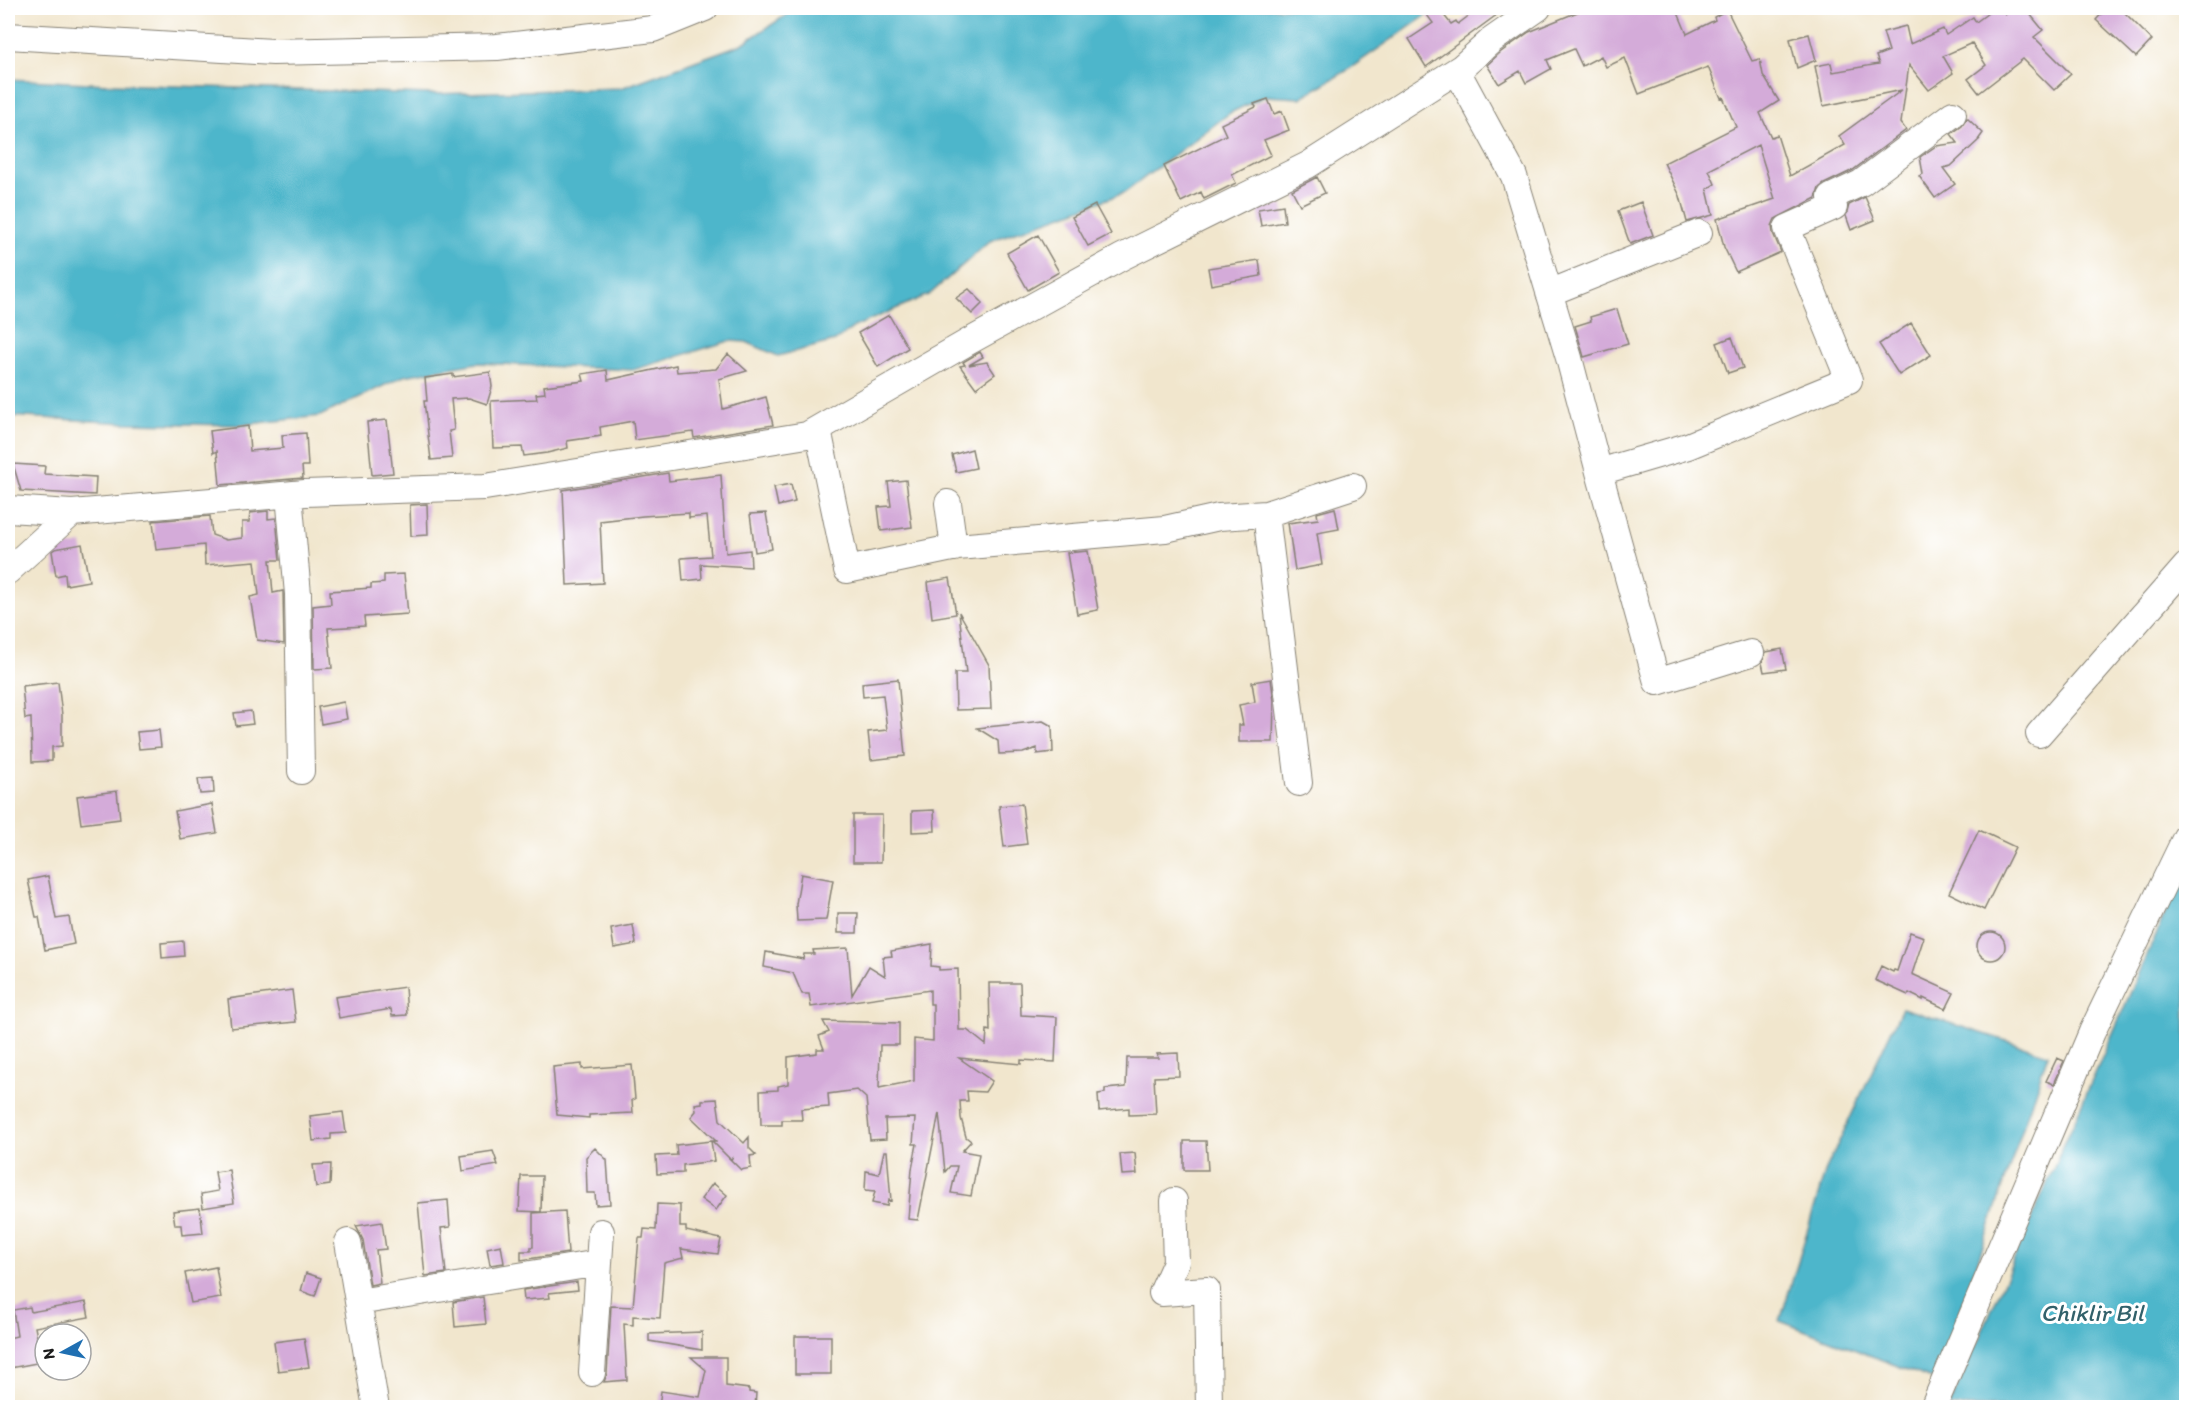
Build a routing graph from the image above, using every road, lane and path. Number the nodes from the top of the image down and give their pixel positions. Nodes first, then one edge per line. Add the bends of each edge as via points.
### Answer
1 (705, 8) edge
2 (1538, 8) edge
3 (8, 36) edge
4 (1457, 71) junction
5 (1953, 114) dead end
6 (1699, 233) dead end
7 (1549, 293) junction
8 (818, 429) junction
9 (1599, 472) junction
10 (1353, 486) dead end
11 (289, 495) junction
12 (948, 502) dead end
13 (8, 509) edge
14 (72, 513) junction
15 (1266, 514) junction
16 (954, 548) junction
17 (2187, 566) edge
18 (8, 572) edge
19 (1751, 653) dead end
20 (2039, 734) dead end
21 (301, 771) dead end
22 (1299, 783) dead end
23 (2187, 837) edge
24 (1174, 1202) dead end
25 (601, 1232) dead end
26 (348, 1242) dead end
27 (599, 1263) junction
28 (358, 1302) junction
29 (592, 1373) dead end
30 (376, 1407) edge
31 (1209, 1407) edge
32 (1933, 1407) edge

1 - 3 street via 653,29 497,47 273,52
2 - 4 street
4 - 7 street via 1514,176
4 - 8 street via 1308,165 1122,257
5 - 9 street via 1861,183 1831,197 1834,207 1786,228 1849,380 1688,447
6 - 7 street
7 - 9 street
8 - 11 street via 807,435 484,487
8 - 16 street via 847,570
9 - 19 street via 1657,682
10 - 15 street
11 - 14 street
11 - 21 street via 298,594
12 - 16 street
13 - 14 street
14 - 18 street
15 - 16 street via 1218,517 1165,529
15 - 22 street
17 - 20 street
23 - 32 street via 2092,1032
24 - 31 street via 1176,1262 1162,1293 1207,1290
25 - 27 street
26 - 28 street
27 - 28 street
27 - 29 street
28 - 30 street

